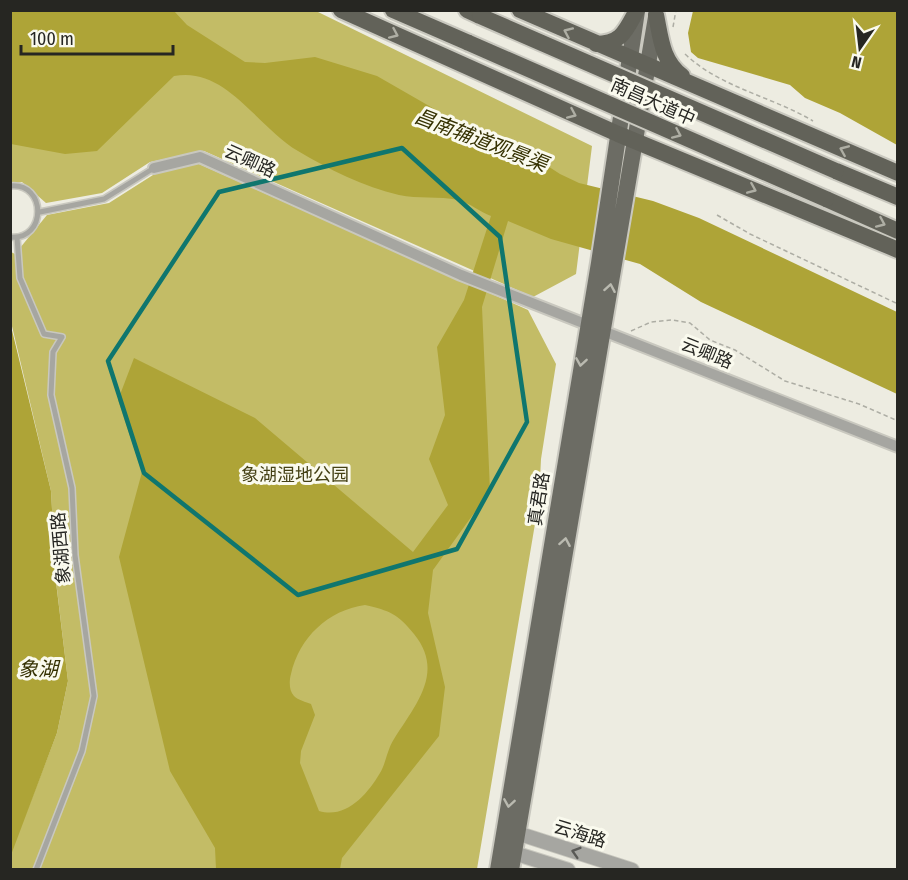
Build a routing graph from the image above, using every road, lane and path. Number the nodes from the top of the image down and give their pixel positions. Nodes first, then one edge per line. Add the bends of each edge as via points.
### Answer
1 (341, 10) edge
2 (393, 10) edge
3 (520, 10) edge
4 (637, 10) edge
5 (676, 10) edge
6 (474, 13) edge
7 (657, 13) edge
8 (672, 31) dead end
9 (596, 44) junction
10 (685, 54) dead end
11 (630, 58) junction
12 (647, 65) junction
13 (698, 87) junction
14 (818, 124) dead end
15 (626, 137) junction
16 (154, 168) joint
17 (897, 173) edge
18 (10, 186) edge
19 (897, 197) edge
20 (40, 212) junction
21 (717, 215) dead end
22 (897, 231) edge
23 (14, 237) edge
24 (897, 250) edge
25 (897, 304) edge
26 (595, 326) junction
27 (620, 336) junction
28 (897, 421) edge
29 (897, 447) edge
30 (517, 833) junction
31 (513, 861) edge
32 (36, 870) edge
33 (498, 870) edge
34 (568, 870) edge
35 (632, 870) edge

1 -> 15 highway
2 -> 22 highway, 南昌大道中, bridge
9 -> 3 highway
4 - 9 highway via 623,35 612,43
4 - 11 main road
5 - 8 path
6 - 19 highway, 南昌大道中, bridge
7 - 12 main road
7 - 13 highway via 664,54 671,68
9 - 11 highway
10 - 14 path via 714,77 790,108
11 - 12 highway
11 - 15 main road
12 - 13 highway
12 - 15 main road
17 -> 13 highway
15 -> 24 highway
15 - 26 main road, 真君路
16 - 20 lane via 104,199
16 - 26 street, 云卿路 via 200,156 460,275
18 - 20 lane via 28,190 37,200
20 - 23 lane via 32,228
21 - 25 path
23 - 32 lane, 象湖西路 via 20,278 44,334 62,336 53,352 51,395 72,488 75,555 94,696 82,751
26 - 27 street, 云卿路
30 -> 26 main road, 真君路
26 -> 33 main road, 真君路
27 - 28 path via 651,322 690,323 710,340 735,350 785,381 859,404
27 - 29 street, 云卿路
30 - 31 main road, 真君路
35 -> 30 street, 云海路
31 - 34 street, 云海路

